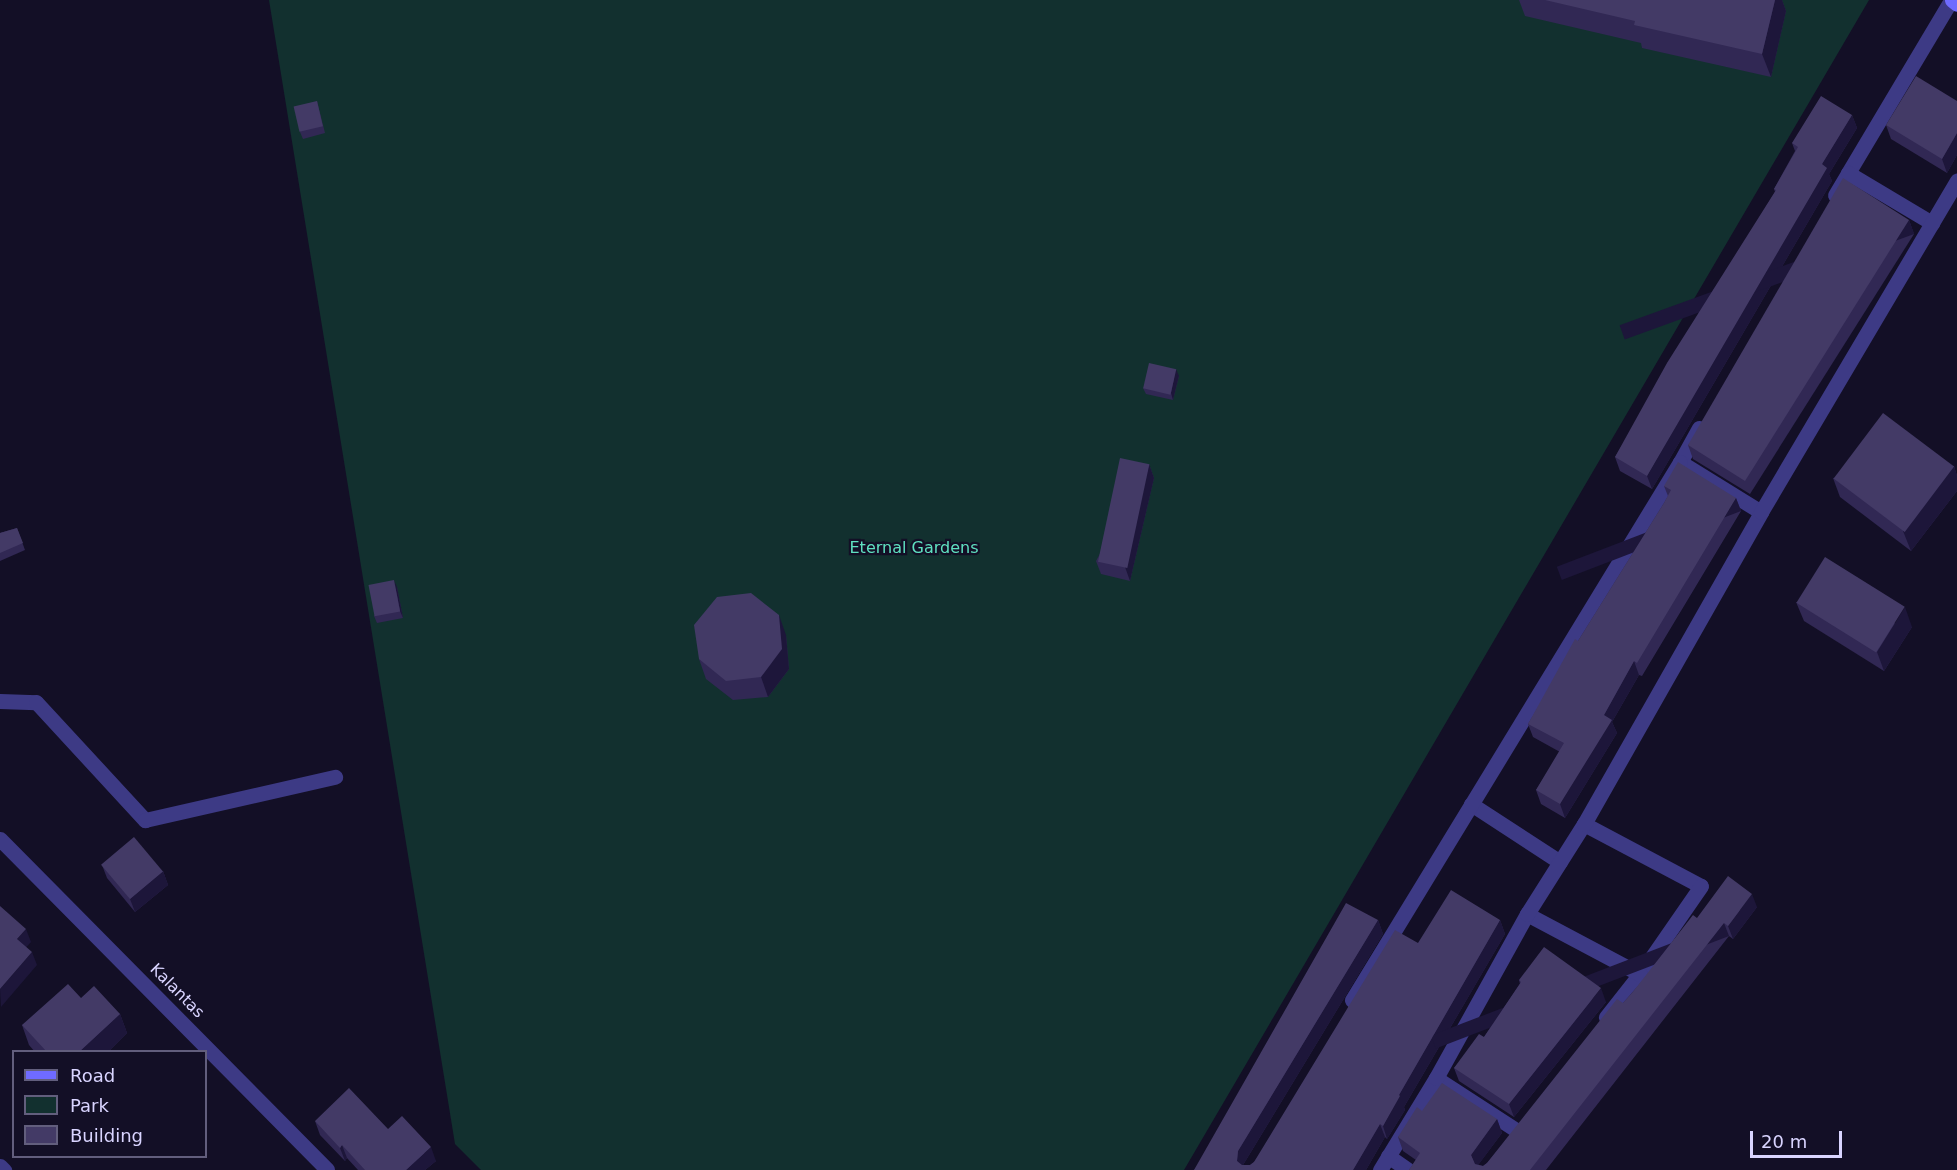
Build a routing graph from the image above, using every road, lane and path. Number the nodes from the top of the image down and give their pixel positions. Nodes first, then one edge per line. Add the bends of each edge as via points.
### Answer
1 (1951, 0) edge
2 (1957, 4) edge
3 (1848, 173) junction
4 (1957, 181) edge
5 (1830, 204) edge
6 (1932, 223) junction
7 (1710, 410) edge
8 (1680, 462) junction
9 (1761, 512) junction
10 (0, 700) edge
11 (335, 777) dead end
12 (1471, 804) junction
13 (1584, 824) junction
14 (0, 839) edge
15 (1560, 862) junction
16 (1527, 914) junction
17 (1640, 974) junction
18 (1342, 1017) edge
19 (1597, 1029) edge
20 (1436, 1078) junction
21 (1504, 1146) edge
22 (1388, 1156) junction
23 (0, 1166) edge
24 (4, 1170) edge
25 (327, 1170) edge
26 (1380, 1170) edge
27 (1408, 1170) edge

1 - 2 main road
1 - 3 street
3 - 5 street
3 - 6 street
4 - 6 street
6 - 9 street
7 - 8 street
8 - 9 street
8 - 12 street
9 - 13 street
10 - 11 street via 36,702 145,820
12 - 15 street
12 - 18 street
13 - 15 street
13 - 17 street via 1701,886
14 - 25 street, Kalantas
15 - 16 street
16 - 17 street
16 - 20 street
17 - 19 street
20 - 21 street via 1520,1126
20 - 22 street
22 - 26 street
22 - 27 street
23 - 24 street

